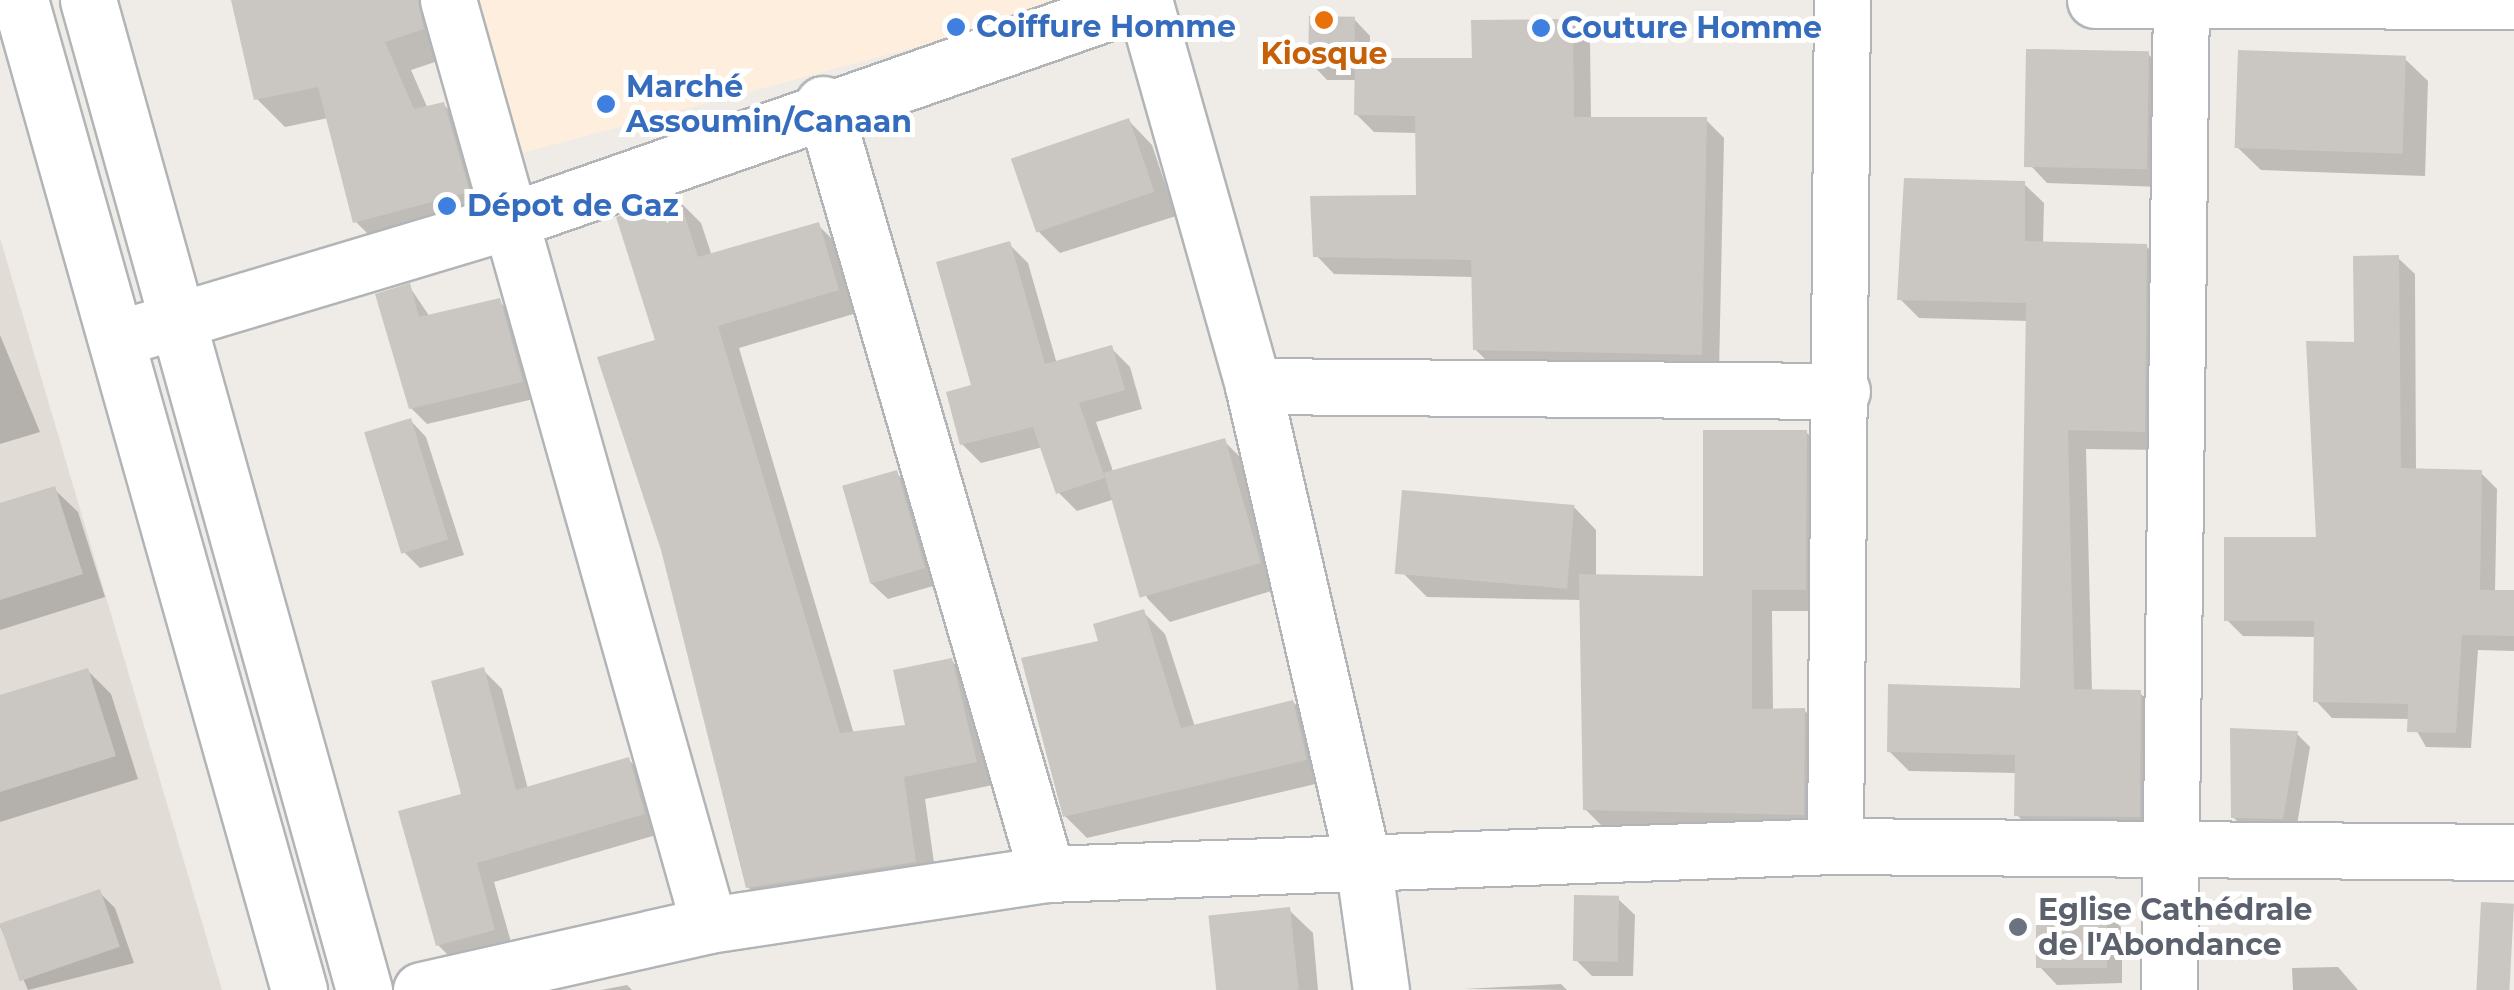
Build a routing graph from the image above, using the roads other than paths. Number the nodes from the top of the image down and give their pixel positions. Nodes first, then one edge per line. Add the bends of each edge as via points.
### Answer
1 (20, 0) edge
2 (88, 0) edge
3 (448, 0) edge
4 (1143, 0) edge
5 (1842, 0) edge
6 (2095, 0) edge
7 (2180, 1) edge
8 (2514, 1) edge
9 (822, 104) junction
10 (509, 221) junction
11 (182, 320) junction
12 (116, 339) junction
13 (1253, 386) junction
14 (1842, 391) junction
15 (1835, 846) junction
16 (2174, 850) junction
17 (2514, 852) edge
18 (1363, 862) junction
19 (1046, 874) junction
20 (709, 925) junction
21 (299, 990) edge
22 (364, 990) edge
23 (421, 990) edge
24 (1381, 990) edge
25 (2169, 990) edge

1 - 12 street
2 - 11 street
3 - 10 street
4 - 9 street
4 - 13 street
5 - 14 street
6 - 7 street
7 - 8 street
7 - 16 street
9 - 10 street
9 - 19 street
10 - 11 street
10 - 20 street
11 - 12 street
11 - 22 street
12 - 21 street
13 - 14 street
13 - 18 street
14 - 15 street
15 - 16 street
15 - 18 street
16 - 17 street
16 - 25 street
18 - 19 street
18 - 24 street
19 - 20 street
20 - 23 street

